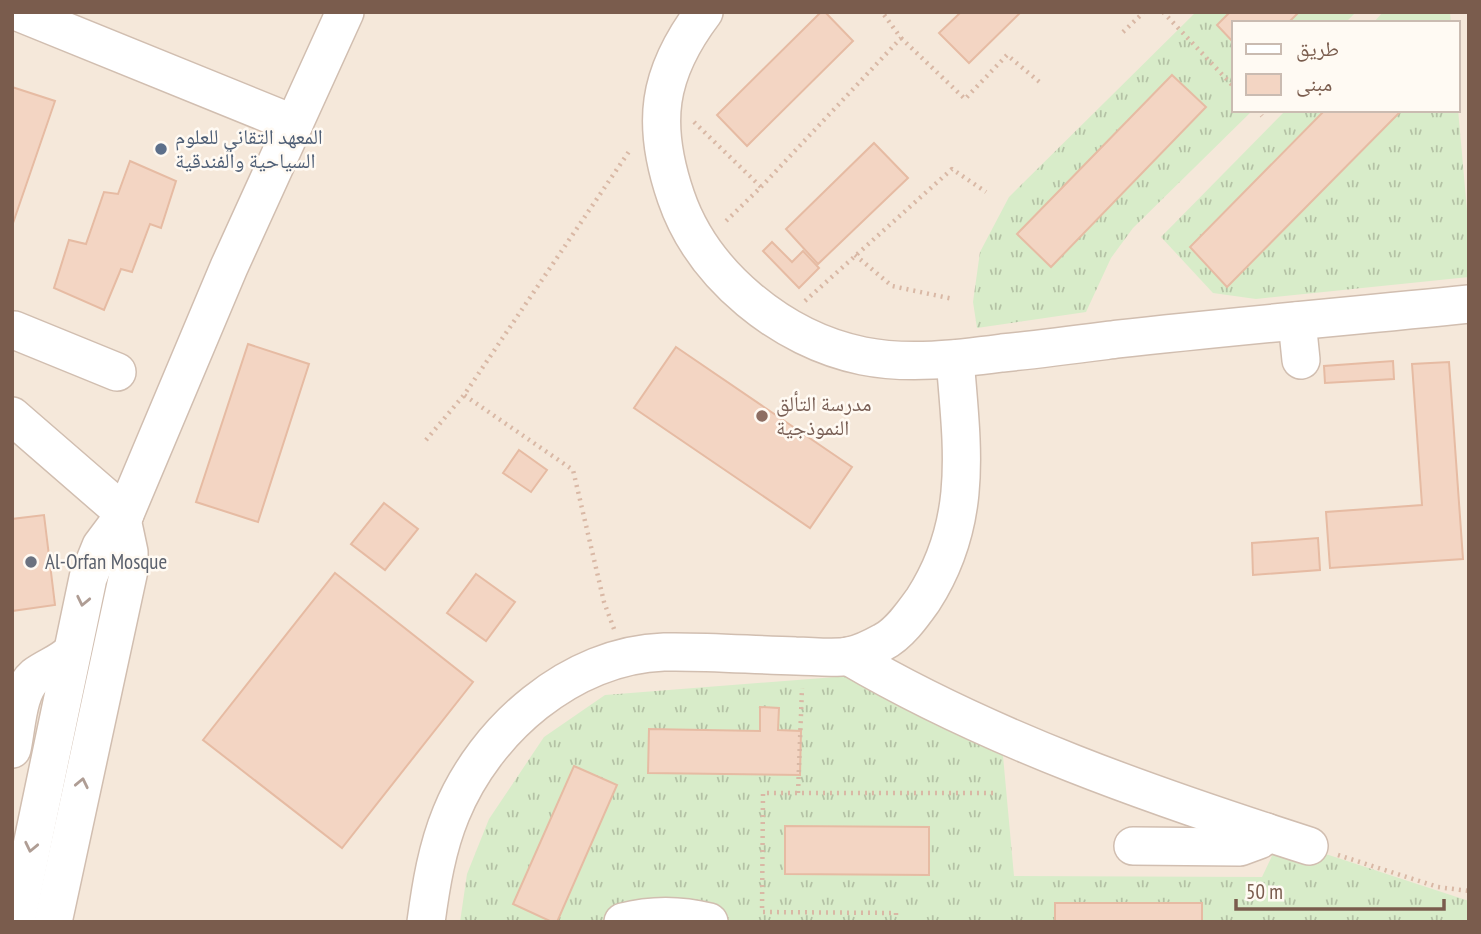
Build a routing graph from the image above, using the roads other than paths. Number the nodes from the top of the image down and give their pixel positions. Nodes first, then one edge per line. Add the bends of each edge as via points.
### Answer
1 (18, 12) edge
2 (345, 12) edge
3 (704, 12) edge
4 (294, 124) junction
5 (1469, 304) edge
6 (1297, 321) junction
7 (14, 330) edge
8 (955, 359) junction
9 (1301, 360) dead end
10 (117, 372) dead end
11 (12, 416) edge
12 (124, 516) junction
13 (72, 652) junction
14 (848, 656) junction
15 (12, 749) edge
16 (27, 792) edge
17 (1266, 832) junction
18 (1133, 846) dead end
19 (1309, 846) road end
20 (16, 922) edge
21 (53, 922) edge
22 (426, 922) edge
23 (623, 922) edge
24 (709, 922) edge

1 - 4 street
2 - 4 street
3 - 8 street via 674,59 662,105 666,167 680,208 701,246 736,289 780,322 820,344 864,356
4 - 12 street
5 - 6 street
6 - 8 street
6 - 9 street
7 - 10 street
8 - 14 street via 963,459 961,498 951,539 936,580 914,614 885,641
11 - 12 street
12 -> 13 street via 94,562
21 -> 12 street via 129,570
13 - 15 street via 26,688
13 - 16 street
14 - 17 street via 1043,752
14 - 22 street via 663,652 624,656 580,674 539,700 503,733 474,771 452,813 437,859
16 -> 20 street
17 - 18 street via 1240,847
17 - 19 street
23 - 24 street via 671,917

